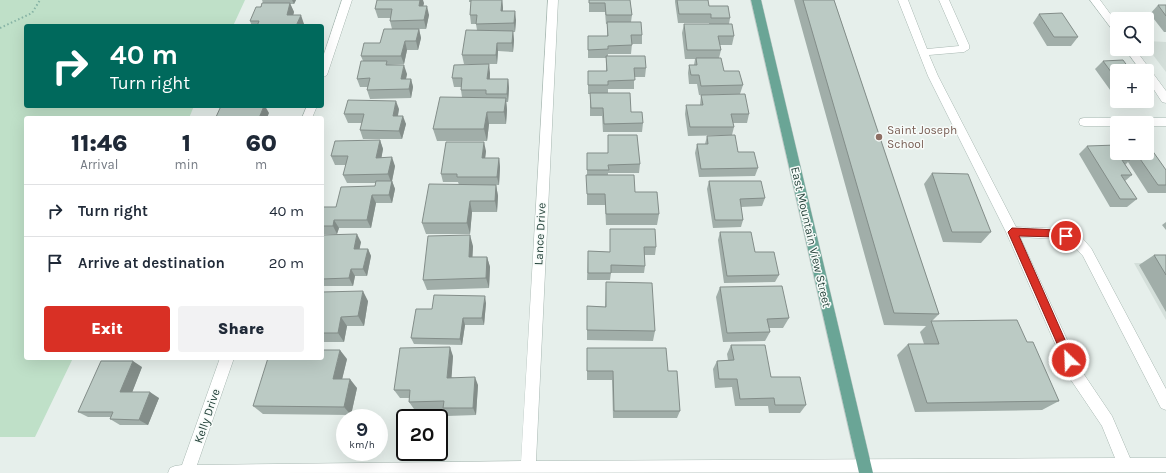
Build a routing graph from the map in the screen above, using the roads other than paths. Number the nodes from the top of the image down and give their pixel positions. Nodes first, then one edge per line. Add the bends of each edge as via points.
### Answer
1 (347, 0) edge
2 (552, 0) edge
3 (756, 0) edge
4 (903, 0) edge
5 (944, 0) edge
6 (1095, 0) edge
7 (1110, 20) edge
8 (924, 52) junction
9 (324, 69) edge
10 (1154, 82) edge
11 (1166, 99) edge
12 (1084, 122) dead end
13 (1166, 122) edge
14 (1012, 232) junction
15 (226, 360) edge
16 (1166, 403) edge
17 (1126, 465) junction
18 (1166, 465) edge
19 (528, 470) edge
20 (865, 470) edge
21 (175, 473) edge
22 (187, 473) edge

1 - 9 street
2 - 19 street, Lance Drive
3 - 20 main road, East Mountain View Street
4 - 8 street
5 - 8 street via 964,49
6 - 7 street
8 - 14 street
10 - 11 street
12 - 13 street
14 - 16 street via 1058,234 1074,238 1087,252
14 - 17 street via 1076,375 1107,421
15 - 22 street, Kelly Drive
17 - 18 street
17 - 20 street
19 - 20 street
19 - 22 street
21 - 22 street

